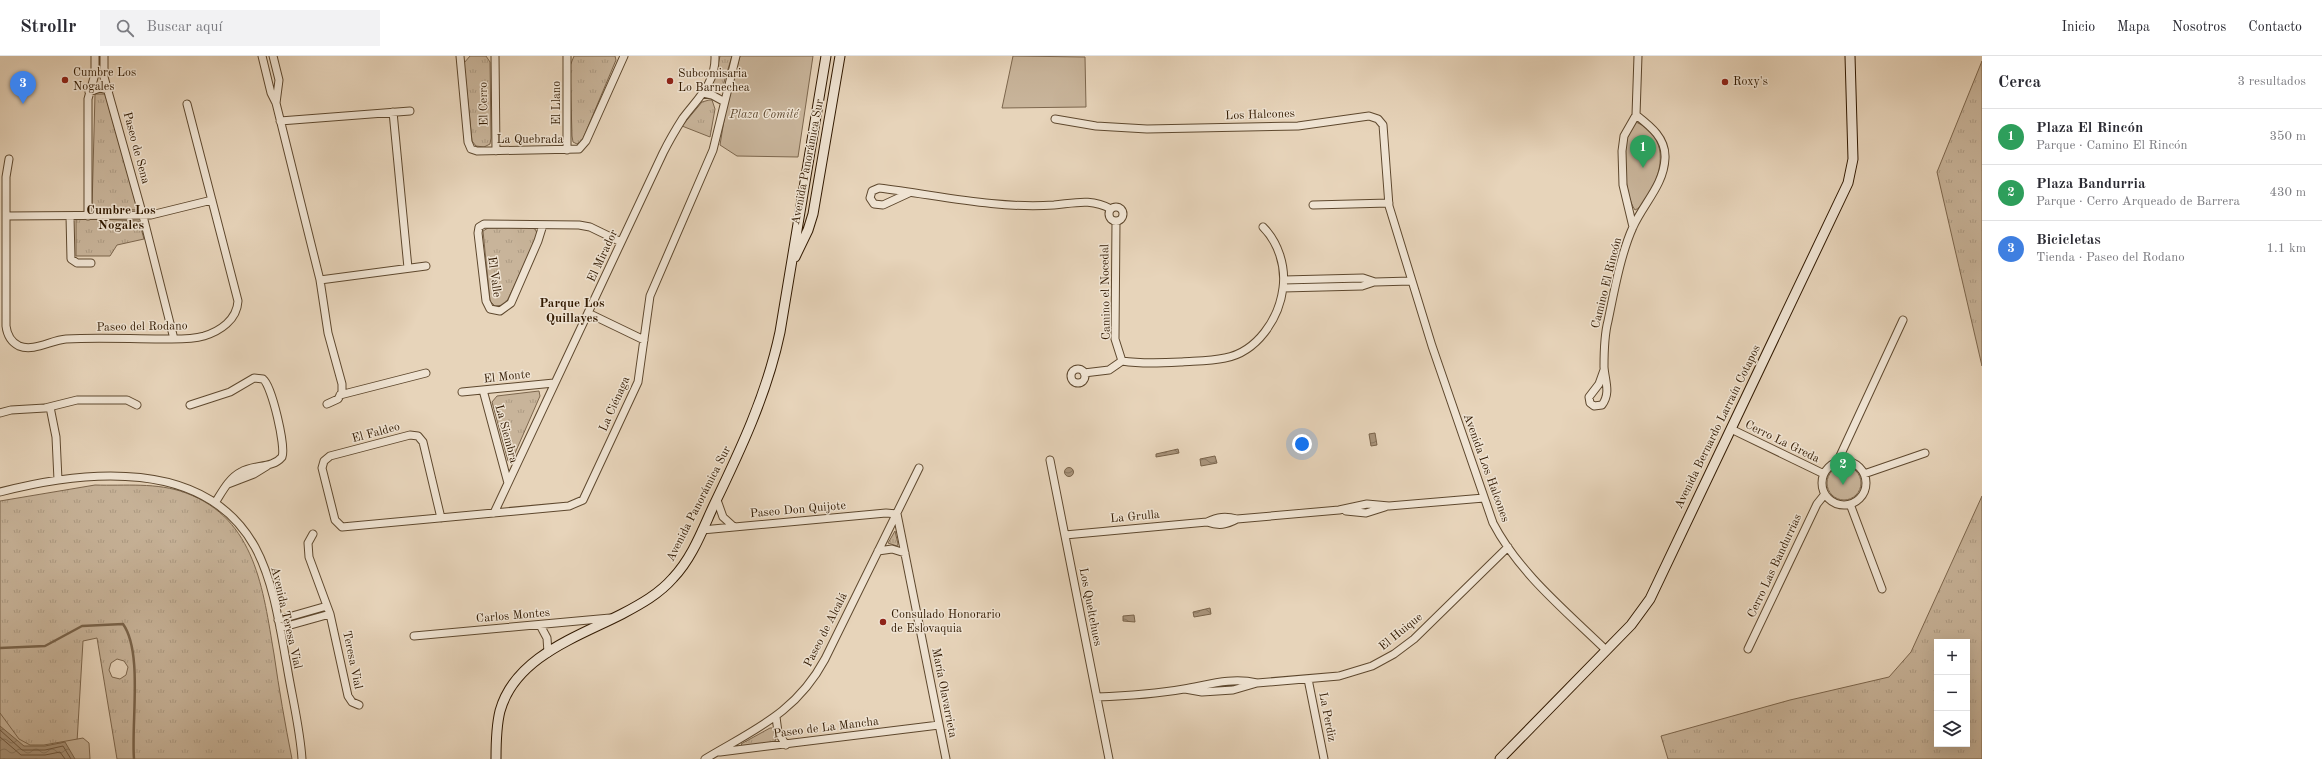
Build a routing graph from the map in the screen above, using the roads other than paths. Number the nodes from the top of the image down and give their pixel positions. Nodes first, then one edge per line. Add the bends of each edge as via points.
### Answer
1 (95, 56) edge
2 (104, 56) edge
3 (262, 56) edge
4 (273, 56) edge
5 (460, 56) edge
6 (495, 56) edge
7 (568, 56) edge
8 (624, 56) edge
9 (715, 56) edge
10 (736, 56) edge
11 (826, 56) edge
12 (840, 56) edge
13 (1638, 56) edge
14 (1850, 56) edge
15 (109, 90) junction
16 (90, 92) junction
17 (703, 94) junction
18 (723, 101) junction
19 (276, 103) junction
20 (188, 104) dead end
21 (410, 111) dead end
22 (393, 112) junction
23 (1636, 115) junction
24 (1055, 119) dead end
25 (280, 121) junction
26 (567, 150) junction
27 (496, 151) junction
28 (9, 159) dead end
29 (909, 193) junction
30 (212, 200) junction
31 (1389, 203) junction
32 (1313, 205) dead end
33 (1110, 209) junction
34 (6, 216) junction
35 (70, 216) junction
36 (88, 216) junction
37 (143, 216) junction
38 (1116, 221) junction
39 (543, 225) junction
40 (1263, 227) dead end
41 (1633, 227) junction
42 (621, 242) junction
43 (92, 263) dead end
44 (426, 266) dead end
45 (408, 268) junction
46 (790, 270) junction
47 (320, 280) junction
48 (1284, 280) junction
49 (1411, 281) junction
50 (1375, 282) junction
51 (1283, 288) junction
52 (588, 313) junction
53 (1903, 320) dead end
54 (174, 339) junction
55 (644, 340) junction
56 (1122, 361) junction
57 (1604, 370) junction
58 (426, 373) dead end
59 (1084, 373) dead end
60 (554, 383) junction
61 (483, 390) junction
62 (462, 392) dead end
63 (340, 395) junction
64 (327, 404) dead end
65 (137, 405) dead end
66 (190, 405) dead end
67 (50, 407) junction
68 (0, 413) edge
69 (1731, 429) junction
70 (1924, 453) dead end
71 (1050, 460) dead end
72 (1840, 461) junction
73 (919, 468) dead end
74 (1824, 474) junction
75 (1864, 474) junction
76 (58, 480) junction
77 (508, 483) junction
78 (0, 492) edge
79 (1825, 494) junction
80 (1484, 498) junction
81 (716, 500) junction
82 (215, 503) junction
83 (1850, 504) junction
84 (494, 513) junction
85 (897, 514) junction
86 (441, 518) junction
87 (339, 525) joint
88 (734, 527) junction
89 (702, 530) junction
90 (313, 534) dead end
91 (1065, 535) junction
92 (1508, 548) junction
93 (878, 552) junction
94 (905, 553) junction
95 (1882, 589) dead end
96 (327, 606) junction
97 (330, 614) junction
98 (614, 618) junction
99 (278, 620) junction
100 (540, 625) junction
101 (280, 628) junction
102 (414, 636) dead end
103 (1748, 649) dead end
104 (1606, 650) junction
105 (548, 653) junction
106 (1308, 679) junction
107 (1097, 697) junction
108 (359, 705) dead end
109 (776, 717) junction
110 (939, 725) junction
111 (786, 745) junction
112 (716, 753) junction
113 (302, 759) edge
114 (496, 759) edge
115 (705, 759) edge
116 (946, 759) edge
117 (1109, 759) edge
118 (1324, 759) edge
119 (1500, 759) edge

1 - 16 street via 95,74
2 - 15 street, Paseo de Sena via 104,73
3 - 19 street
4 - 19 street via 279,80
5 - 27 street, La Quebrada via 468,142 474,150
6 - 27 street, El Cerro
7 - 26 street, El Llano
8 - 26 street, La Quebrada via 584,145 580,149
9 - 17 street, El Mirador via 712,77
10 - 18 street, La Ciénaga
11 - 46 street, Avenida Panorámica Sur
12 - 46 street, Avenida Panorámica Sur via 813,214
13 - 23 street, Camino El Rincón
14 - 69 street, Avenida Bernardo Larraín Cotapos via 1853,159 1848,183
15 - 16 street via 100,88
15 - 37 street, Paseo de Sena
16 - 36 street
17 - 18 street via 712,95
17 - 42 street, El Mirador via 668,143
18 - 55 street, La Ciénaga via 713,150 652,287
19 - 25 street
20 - 30 street, Paseo del Rodano
21 - 22 street
22 - 25 street
22 - 45 street
23 - 41 street, Camino El Rincón via 1624,136 1622,151 1624,185
23 - 41 street, Camino El Rincón via 1656,133 1663,145 1665,156 1659,184
24 - 31 street, Los Halcones via 1096,126 1147,128 1298,126 1369,116 1378,119 1383,125
25 - 47 street
26 - 27 street, La Quebrada
28 - 34 street, Paseo del Rodano via 6,177
29 - 29 street, Camino el Nocedal via 879,188 872,191 870,198 874,204 880,206
29 - 33 street, Camino el Nocedal via 981,204 1015,206 1086,201
30 - 37 street
30 - 54 street, Paseo del Rodano via 237,296 236,311 227,323 211,333 197,338
31 - 32 street
31 - 49 street, Los Halcones
33 - 38 street, Camino el Nocedal via 1109,216
33 - 38 street, Camino el Nocedal via 1116,206 1123,211 1121,219
34 - 35 street
34 - 54 street, Paseo del Rodano via 6,326 8,334 16,344 30,348 67,339
35 - 36 street
35 - 43 street via 71,259 76,263
36 - 37 street
37 - 54 street, Paseo de Sena
38 - 56 street, Camino el Nocedal via 1115,339
39 - 39 street, El Valle via 487,224 479,227 486,301 490,309 500,311 511,303
39 - 42 street, El Valle via 585,226
40 - 48 street via 1269,233 1277,250
41 - 57 street, Camino El Rincón via 1607,324
42 - 52 street, El Mirador
44 - 45 street
45 - 47 street
46 - 81 street, Avenida Panorámica Sur via 770,374 739,452
47 - 63 street via 328,333 342,384
48 - 50 street via 1363,278
48 - 51 street
49 - 50 street
49 - 80 street, Avenida Los Halcones
50 - 51 street via 1362,286
51 - 56 street via 1277,311 1269,327 1253,344 1234,355 1225,358 1144,364
52 - 55 street
52 - 60 street, El Mirador
53 - 72 street via 1840,456
55 - 84 street, La Ciénaga via 641,371 636,387 583,500 572,506
56 - 59 street via 1109,370
57 - 57 street, Camino El Rincón via 1599,384 1589,397 1590,403 1594,406 1602,405 1606,399 1607,383
58 - 63 street
60 - 61 street, El Monte
60 - 77 street, El Mirador
61 - 62 street, El Monte
61 - 77 street, La Siembra
63 - 64 street via 335,401
65 - 67 street via 127,400 82,400
66 - 82 street via 230,392 254,378 266,381 270,389 284,450 280,460 228,484
67 - 68 street
67 - 76 street via 56,437
69 - 74 street, Cerro La Greda
69 - 104 street, Avenida Bernardo Larraín Cotapos via 1650,599 1638,616
70 - 75 street
71 - 91 street, Los Queltehues
72 - 74 street via 1829,466
72 - 75 street via 1854,463
73 - 85 street, Paseo de Alcalá
74 - 79 street via 1822,483
75 - 83 street via 1865,489 1857,501
76 - 78 street, Avenida Teresa Vial
76 - 82 street, Avenida Teresa Vial via 112,477 154,479 187,488
77 - 84 street, El Mirador
79 - 83 street via 1836,504
79 - 103 street, Cerro Las Bandurrias via 1817,504
80 - 91 street, La Grulla via 1389,506 1367,504 1339,510 1237,519 1226,525 1207,522
80 - 92 street, Avenida Los Halcones
81 - 88 street via 723,517
81 - 89 street, Avenida Panorámica Sur
82 - 99 street, Avenida Teresa Vial via 234,520 255,548 266,575
83 - 95 street
84 - 86 street, La Ciénaga
85 - 88 street, Paseo Don Quijote
85 - 93 street, Paseo de Alcalá
85 - 94 street, María Olavarrieta
86 - 87 street, La Ciénaga via 346,527
86 - 87 street, El Faldeo via 422,440 413,434 325,459 322,468 335,520
88 - 89 street, Paseo Don Quijote
89 - 98 street, Avenida Panorámica Sur via 687,560 666,586
90 - 96 street, Teresa Vial via 308,543 309,556
91 - 107 street, Los Queltehues
92 - 104 street, Avenida Los Halcones via 1524,569
92 - 106 street, El Huique via 1414,639 1394,654 1372,666 1348,674
93 - 94 street via 892,549
93 - 109 street, Paseo de Alcalá via 819,669 804,691
94 - 110 street, María Olavarrieta
96 - 97 street, Teresa Vial
96 - 99 street
97 - 101 street
97 - 108 street, Teresa Vial via 348,696 352,702
98 - 100 street, Carlos Montes
98 - 105 street, Avenida Panorámica Sur
99 - 101 street, Avenida Teresa Vial
100 - 102 street, Carlos Montes
100 - 105 street via 547,638
101 - 113 street, Avenida Teresa Vial
104 - 119 street, Avenida Bernardo Larraín Cotapos
105 - 114 street, Avenida Panorámica Sur via 527,668 507,694 498,720
106 - 107 street, El Huique via 1257,683 1232,681 1201,684 1185,689
106 - 118 street, La Perdiz
107 - 117 street, Los Queltehues
109 - 111 street via 778,732
109 - 112 street, Paseo de Alcalá
110 - 111 street, Paseo de La Mancha
110 - 116 street, María Olavarrieta
111 - 112 street, Paseo de La Mancha
112 - 115 street, Paseo de Alcalá

